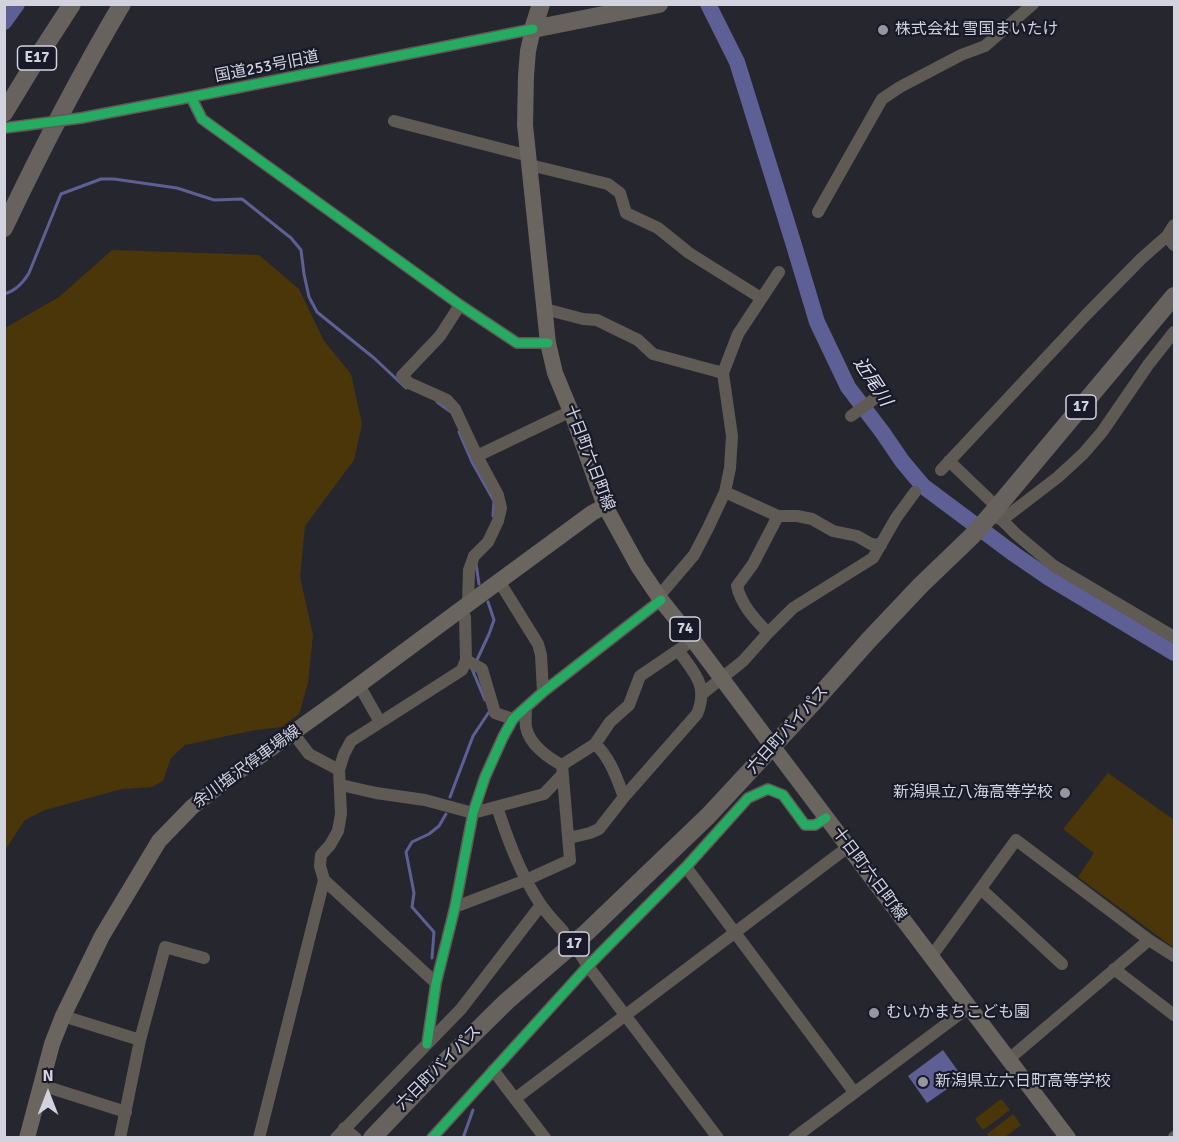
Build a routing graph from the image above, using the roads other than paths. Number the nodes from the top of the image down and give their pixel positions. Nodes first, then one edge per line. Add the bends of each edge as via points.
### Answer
1 (72, 4) edge
2 (122, 4) edge
3 (541, 4) edge
4 (659, 4) edge
5 (1033, 4) edge
6 (533, 29) junction
7 (191, 97) junction
8 (394, 121) dead end
9 (13, 123) edge
10 (530, 161) junction
11 (818, 212) dead end
12 (4, 228) edge
13 (1172, 235) edge
14 (779, 272) dead end
15 (1174, 296) edge
16 (761, 298) junction
17 (460, 305) junction
18 (545, 309) junction
19 (1174, 332) edge
20 (548, 343) junction
21 (723, 373) junction
22 (877, 397) dead end
23 (571, 411) junction
24 (851, 416) dead end
25 (477, 456) junction
26 (725, 492) junction
27 (915, 492) dead end
28 (605, 506) junction
29 (995, 515) junction
30 (778, 516) junction
31 (880, 545) junction
32 (499, 581) junction
33 (660, 598) junction
34 (464, 607) junction
35 (768, 633) junction
36 (1174, 637) edge
37 (693, 640) junction
38 (678, 650) junction
39 (466, 660) junction
40 (722, 679) junction
41 (358, 686) junction
42 (543, 692) junction
43 (702, 694) junction
44 (526, 707) junction
45 (513, 719) junction
46 (380, 722) junction
47 (293, 733) junction
48 (595, 744) junction
49 (773, 747) junction
50 (339, 770) junction
51 (562, 770) junction
52 (340, 785) junction
53 (624, 797) junction
54 (497, 807) junction
55 (473, 813) junction
56 (826, 818) junction
57 (569, 838) junction
58 (849, 847) junction
59 (686, 867) junction
60 (526, 879) junction
61 (324, 880) junction
62 (981, 889) junction
63 (541, 905) junction
64 (455, 907) junction
65 (563, 931) dead end
66 (735, 932) junction
67 (1149, 939) junction
68 (579, 952) dead end
69 (1174, 956) edge
70 (931, 957) junction
71 (204, 958) dead end
72 (1062, 964) dead end
73 (588, 966) junction
74 (1114, 969) junction
75 (436, 983) junction
76 (969, 1007) junction
77 (626, 1015) junction
78 (1174, 1015) edge
79 (63, 1016) junction
80 (140, 1040) junction
81 (427, 1044) junction
82 (1009, 1059) junction
83 (493, 1070) junction
84 (41, 1085) junction
85 (854, 1092) junction
86 (516, 1098) junction
87 (126, 1112) junction
88 (536, 1132) edge
89 (340, 1133) edge
90 (27, 1137) edge
91 (120, 1137) edge
92 (259, 1137) edge
93 (356, 1137) edge
94 (372, 1137) edge
95 (432, 1137) edge
96 (545, 1137) edge
97 (718, 1137) edge
98 (795, 1137) edge
99 (1068, 1137) edge

1 - 9 highway, E17 via 41,52
2 - 12 highway, E17
3 - 6 highway
4 - 6 highway
5 - 11 street via 985,46 882,99
6 - 7 street, 国道253号旧道
6 - 10 main road, 十日町六日町線 / 74 via 526,76 525,125
7 - 9 street, 国道253号旧道, bridge via 81,118
7 - 17 street via 202,119
8 - 10 street
10 - 16 street via 608,184 620,193 626,213 658,228 689,253
10 - 18 main road, 十日町六日町線 / 74
13 - 29 street via 1086,315 945,466
14 - 16 street
15 - 29 highway, 六日町バイパス / 17
16 - 21 street via 738,334
17 - 20 street via 517,343
17 - 25 street via 440,336 402,376 455,408
18 - 20 main road, 十日町六日町線 / 74
18 - 21 street via 597,320 638,340 653,354
19 - 29 street via 1083,454 1058,477
20 - 23 main road, 十日町六日町線 / 74
21 - 26 street via 732,436
22 - 24 street
23 - 25 street
23 - 28 main road, 十日町六日町線 / 74
25 - 34 street via 501,508 488,542 474,556
26 - 30 street
26 - 33 street via 694,555
27 - 31 street
28 - 32 main road, 余川塩沢停車場線
28 - 33 main road, 十日町六日町線 / 74
29 - 36 street via 1054,566
29 - 49 highway, 六日町バイパス / 17 via 868,640
30 - 31 street via 812,519 833,531
30 - 35 street via 737,586 750,614
31 - 35 street via 873,558 793,608
32 - 34 main road, 余川塩沢停車場線
32 - 42 street via 538,644
33 - 37 main road, 十日町六日町線 / 74
33 - 42 street
34 - 39 street
34 - 41 main road, 余川塩沢停車場線
35 - 40 street
37 - 38 street
37 - 40 main road, 十日町六日町線 / 74
38 - 43 street via 698,679
38 - 48 street via 640,676 629,705 610,722
39 - 45 street via 482,669 495,713
39 - 46 street via 462,670
40 - 43 street
40 - 49 main road, 十日町六日町線 / 74
41 - 46 street
41 - 47 main road, 余川塩沢停車場線
42 - 44 street
43 - 53 street via 697,714
44 - 45 street
44 - 51 street via 526,730
45 - 55 street via 485,777
46 - 50 street via 351,741
47 - 50 street via 309,754
47 - 79 main road, 余川塩沢停車場線 via 192,807 159,841 102,936
48 - 51 street
48 - 53 street via 611,765
49 - 56 main road, 十日町六日町線 / 74
49 - 94 highway, 六日町バイパス / 17 via 708,816 586,933 507,1001
50 - 52 street
51 - 54 street via 544,794
51 - 57 street
52 - 55 street
52 - 61 street via 338,831 321,855
53 - 57 street via 598,829
54 - 55 street
54 - 60 street
55 - 64 street
56 - 58 main road, 十日町六日町線 / 74
56 - 59 street via 815,825 805,825 783,795 768,789 748,798
57 - 60 street via 570,860
58 - 66 street
58 - 70 main road, 十日町六日町線 / 74
59 - 66 street
59 - 73 street
60 - 63 street
60 - 64 street
61 - 75 street
61 - 92 street
62 - 67 street via 1016,840
62 - 70 street
62 - 72 street
63 - 65 street
63 - 81 street via 461,1009
64 - 75 street
66 - 77 street
66 - 85 street
67 - 69 street
67 - 74 street
68 - 73 street
70 - 76 main road, 十日町六日町線 / 74
71 - 80 street via 165,946
73 - 77 street
73 - 83 street
74 - 78 street
74 - 82 street
75 - 81 street
76 - 82 main road, 十日町六日町線 / 74
76 - 85 street
77 - 86 street
77 - 97 street
79 - 80 street
79 - 84 main road, 余川塩沢停車場線
80 - 87 street
81 - 89 street
82 - 99 main road, 十日町六日町線 / 74
83 - 86 street
83 - 95 street
84 - 87 street
84 - 90 main road, 余川塩沢停車場線
85 - 98 street
86 - 88 street
87 - 91 street
88 - 96 street
89 - 93 street

